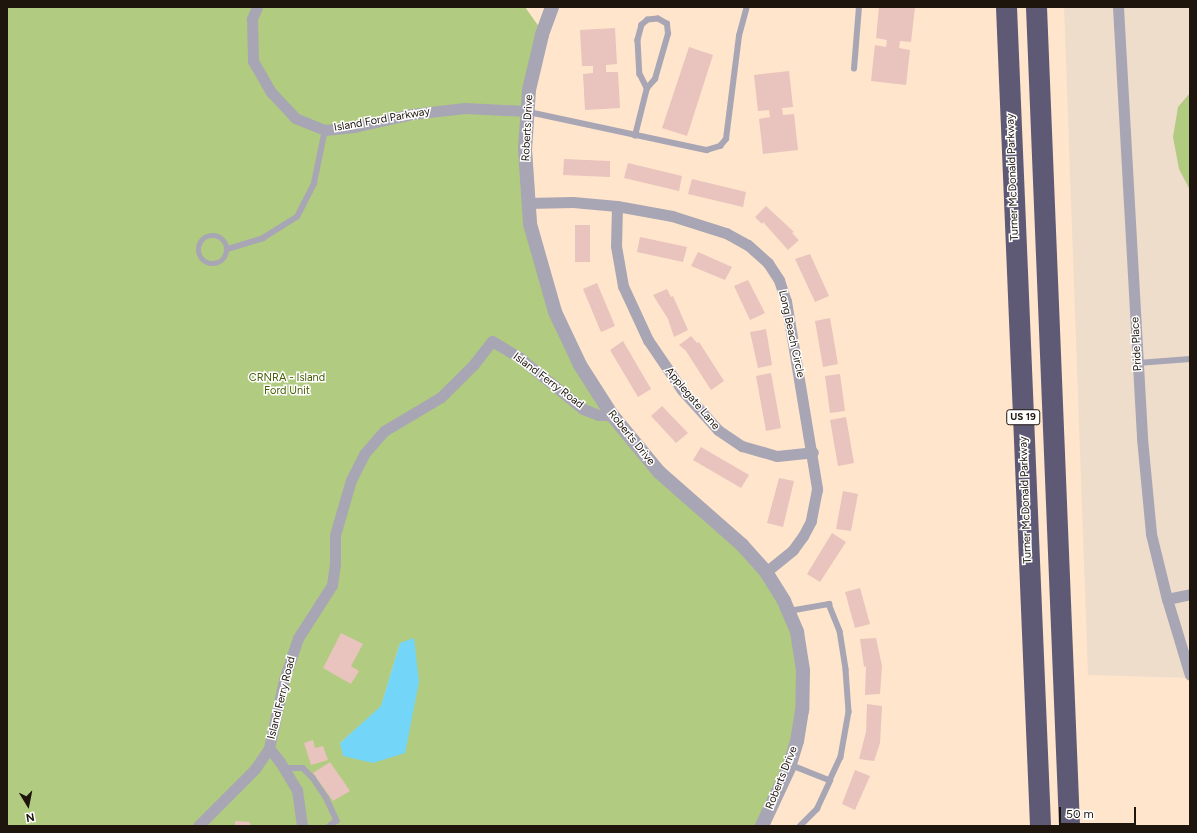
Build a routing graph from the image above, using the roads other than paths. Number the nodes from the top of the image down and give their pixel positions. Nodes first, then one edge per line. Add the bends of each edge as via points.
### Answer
1 (257, 7) edge
2 (552, 7) edge
3 (746, 7) edge
4 (859, 7) edge
5 (1006, 7) edge
6 (1036, 7) edge
7 (1118, 7) edge
8 (854, 69) dead end
9 (647, 88) junction
10 (526, 111) junction
11 (324, 130) junction
12 (634, 136) junction
13 (527, 202) junction
14 (617, 206) junction
15 (228, 249) junction
16 (1190, 359) edge
17 (1138, 363) junction
18 (612, 415) junction
19 (813, 452) junction
20 (766, 572) junction
21 (1190, 594) edge
22 (1167, 599) junction
23 (788, 611) junction
24 (1190, 675) edge
25 (269, 748) junction
26 (790, 764) junction
27 (284, 768) junction
28 (830, 781) junction
29 (764, 825) edge
30 (198, 826) edge
31 (302, 826) edge
32 (330, 826) edge
33 (800, 826) edge
34 (1040, 826) edge
35 (1069, 826) edge

1 - 11 street, Island Ford Parkway via 252,19 253,61 271,92 295,118
2 - 10 street, Roberts Drive via 542,35
3 - 12 lane via 739,36 726,139 720,146 707,150
4 - 8 lane
5 - 34 highway, Turner McDonald Parkway / US 19
6 - 35 highway, US 19
7 - 17 street, Pride Place
9 - 9 lane via 640,74 638,40 642,25 648,20 658,19 666,24 668,34 655,79
9 - 12 lane
10 - 11 street, Island Ford Parkway via 465,108 412,114 354,127
10 - 12 lane
10 - 13 street, Roberts Drive
11 - 15 lane via 314,183 296,218 263,238
13 - 14 street, Long Beach Circle via 573,202
13 - 18 street, Roberts Drive via 537,256 555,312 580,365
14 - 19 street, Applegate Lane via 616,246 623,286 648,340 682,390 718,430 742,446 777,456
14 - 19 street, Long Beach Circle via 672,216 726,232 748,245 768,263 779,280 786,301
15 - 15 lane via 226,258 214,265 205,262 199,250 202,241 211,236 220,237
16 - 17 lane
17 - 22 street, Pride Place via 1151,534
18 - 20 street, Roberts Drive via 659,472 742,545
18 - 25 street, Island Ferry Road via 599,415 583,409 520,358 492,341 474,364 441,397 384,430 364,454 351,480 335,534 332,585 298,638 284,680
19 - 20 street, Long Beach Circle via 817,489 811,521 793,550
20 - 23 street, Roberts Drive
21 - 22 street
22 - 24 street, Pride Place
23 - 26 street, Roberts Drive via 797,632 803,671 802,710
23 - 28 lane via 829,604 840,631 849,712 841,757
25 - 27 street, Island Ferry Road
25 - 30 street, Island Ferry Road via 255,769
26 - 28 lane
26 - 29 street, Roberts Drive
27 - 31 street, Island Ferry Road via 300,801
27 - 32 lane via 303,768 312,778 326,797 337,821
28 - 33 lane via 817,808

